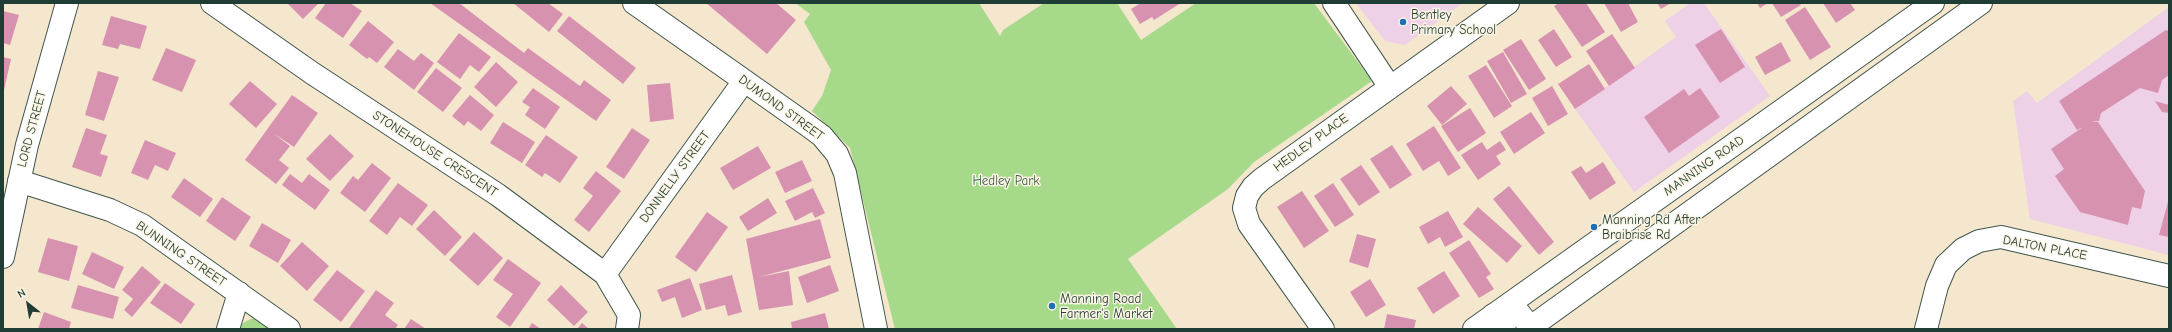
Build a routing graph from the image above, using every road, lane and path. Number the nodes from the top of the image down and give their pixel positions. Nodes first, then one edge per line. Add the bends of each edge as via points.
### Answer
1 (67, 3) edge
2 (212, 3) edge
3 (634, 3) edge
4 (1334, 3) edge
5 (1508, 3) edge
6 (1933, 3) edge
7 (1981, 3) edge
8 (744, 81) junction
9 (1390, 87) junction
10 (19, 181) junction
11 (3, 257) edge
12 (605, 274) junction
13 (2169, 276) edge
14 (239, 293) junction
15 (1503, 316) edge
16 (1530, 328) edge
17 (228, 329) edge
18 (289, 329) edge
19 (627, 329) edge
20 (876, 329) edge
21 (1323, 329) edge
22 (1474, 329) edge
23 (1926, 329) edge

1 - 10 street, LORD STREET
2 - 12 street, STONEHOUSE CRESCENT via 312,73 498,195
3 - 8 street, DUMOND STREET
4 - 9 street
5 - 9 street, HEDLEY PLACE
6 - 15 street, MANNING ROAD
7 - 16 street
8 - 12 street, DONNELLY STREET
8 - 20 street, DUMOND STREET via 822,136 842,162
9 - 21 street, HEDLEY PLACE via 1262,179 1253,187 1245,203 1244,215 1249,224
10 - 11 street, LORD STREET
10 - 14 street, BUNNING STREET via 110,210 142,225
12 - 19 street, STONEHOUSE CRESCENT via 629,315
13 - 23 street, DALTON PLACE via 2001,237 1980,241 1963,249 1946,265 1936,286
14 - 17 street
14 - 18 street, BUNNING STREET
15 - 16 street
15 - 22 street, MANNING ROAD

